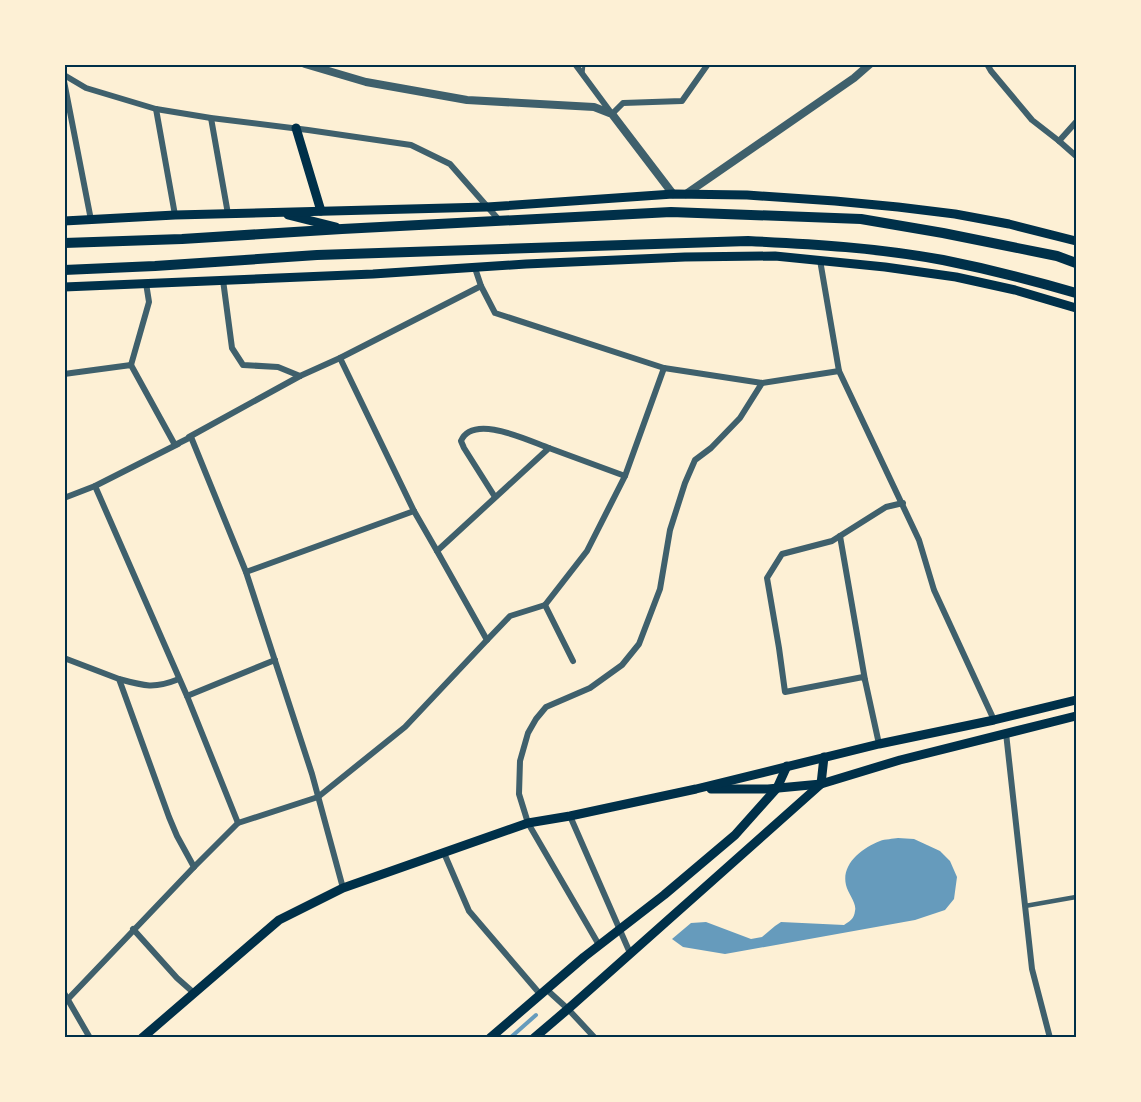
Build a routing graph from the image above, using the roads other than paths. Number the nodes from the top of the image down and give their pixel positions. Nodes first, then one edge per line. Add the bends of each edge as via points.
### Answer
1 (305, 64) edge
2 (574, 64) edge
3 (584, 64) edge
4 (708, 64) edge
5 (870, 64) edge
6 (987, 64) edge
7 (64, 75) edge
8 (583, 76) junction
9 (64, 81) edge
10 (156, 109) junction
11 (612, 114) junction
12 (211, 118) junction
13 (1077, 122) edge
14 (296, 128) junction
15 (1059, 141) junction
16 (1077, 156) edge
17 (673, 194) junction
18 (686, 194) junction
19 (487, 207) junction
20 (321, 211) junction
21 (277, 212) junction
22 (228, 214) junction
23 (176, 215) junction
24 (92, 220) junction
25 (64, 221) edge
26 (500, 221) junction
27 (342, 229) junction
28 (1077, 241) edge
29 (64, 243) edge
30 (820, 260) junction
31 (1077, 262) edge
32 (475, 268) junction
33 (64, 270) edge
34 (224, 280) junction
35 (146, 283) junction
36 (481, 286) junction
37 (64, 287) edge
38 (1077, 293) edge
39 (1077, 308) edge
40 (340, 358) junction
41 (131, 365) junction
42 (664, 368) junction
43 (839, 371) junction
44 (64, 374) edge
45 (300, 376) junction
46 (762, 383) junction
47 (175, 445) junction
48 (549, 448) junction
49 (625, 476) junction
50 (95, 486) junction
51 (495, 497) junction
52 (64, 498) edge
53 (903, 503) junction
54 (414, 511) junction
55 (840, 537) junction
56 (437, 550) junction
57 (246, 572) junction
58 (545, 605) junction
59 (487, 640) junction
60 (64, 658) edge
61 (274, 660) junction
62 (573, 662) dead end
63 (119, 679) junction
64 (179, 679) junction
65 (865, 680) junction
66 (187, 696) junction
67 (1077, 700) edge
68 (1077, 716) edge
69 (994, 720) junction
70 (1006, 733) junction
71 (879, 744) junction
72 (824, 757) junction
73 (786, 766) junction
74 (821, 784) junction
75 (777, 788) junction
76 (696, 789) junction
77 (318, 797) junction
78 (570, 816) junction
79 (238, 823) junction
80 (528, 823) junction
81 (444, 853) junction
82 (194, 867) junction
83 (343, 888) junction
84 (1077, 897) edge
85 (1025, 906) junction
86 (133, 929) junction
87 (619, 929) junction
88 (599, 945) junction
89 (630, 953) junction
90 (543, 992) junction
91 (194, 993) junction
92 (66, 996) edge
93 (568, 1009) junction
94 (90, 1038) edge
95 (142, 1038) edge
96 (490, 1038) edge
97 (534, 1038) edge
98 (595, 1038) edge
99 (1050, 1038) edge

1 - 11 street via 366,82 467,100 594,107
2 - 8 street
3 - 8 lane
4 - 11 street via 682,101 622,103
5 - 18 street
6 - 15 street via 1032,120
7 - 10 street via 86,88
8 - 11 street
9 - 24 street
10 - 12 street
10 - 23 street
11 - 17 street
12 - 14 street
12 - 22 street
13 - 15 street
14 - 19 street via 411,145 450,164
14 - 20 main road
15 - 16 street
17 - 18 main road
17 - 19 main road
18 - 28 main road via 898,207 1009,224
19 - 20 main road
19 - 26 street
20 - 21 main road
21 - 22 main road
21 - 27 main road
22 - 23 main road
23 - 24 main road
24 - 25 main road
26 - 27 highway
26 - 31 highway via 671,212 861,219
27 - 29 highway
30 - 32 main road via 720,255
30 - 39 main road via 956,277
30 - 43 street
32 - 34 main road
32 - 36 street
33 - 38 highway via 318,255 748,241 873,250 941,260
34 - 35 main road
34 - 45 street via 232,348 243,365 278,367
35 - 37 main road
35 - 41 street via 149,302
36 - 40 street
36 - 42 street via 495,313
40 - 45 street
40 - 54 street
41 - 44 street
41 - 47 street
42 - 46 street
42 - 49 street
43 - 46 street
43 - 53 street
45 - 47 street
46 - 80 street via 740,418 695,460 670,530 660,589 639,644 622,665 590,688 546,707 528,733 520,761 519,794
47 - 50 street
47 - 57 street via 191,436
48 - 49 street
48 - 51 street
48 - 51 street via 486,428 464,435 464,448
49 - 58 street via 587,551
50 - 52 street
50 - 64 street
51 - 56 street
53 - 55 street via 886,507
53 - 69 street via 934,590
54 - 56 street
54 - 57 street
55 - 65 street
55 - 65 street via 782,554 767,578 784,692 863,677
56 - 59 street
57 - 61 street
58 - 59 street via 510,616
58 - 62 street
59 - 77 street via 405,727
60 - 63 street
61 - 66 street
61 - 77 street
63 - 64 street via 155,686
63 - 82 street via 169,817
64 - 66 street
65 - 71 street
66 - 79 street
67 - 69 main road
68 - 70 main road
69 - 71 main road
70 - 74 main road
70 - 85 street
71 - 72 main road
72 - 73 main road
72 - 74 main road
73 - 75 main road
73 - 76 main road
74 - 75 main road
74 - 89 main road
75 - 76 main road
75 - 87 main road via 735,835
76 - 78 main road
77 - 79 street
77 - 83 street
78 - 80 main road
78 - 87 street
79 - 82 street
80 - 81 main road
80 - 88 street
81 - 83 main road
81 - 90 street via 469,910
82 - 86 street
83 - 91 main road via 279,920
84 - 85 street
85 - 99 street via 1032,969
86 - 91 street
86 - 92 street
87 - 88 main road
87 - 89 street
88 - 90 main road
89 - 93 main road
90 - 93 street
90 - 96 main road
91 - 95 main road
92 - 94 street
93 - 97 main road
93 - 98 street

